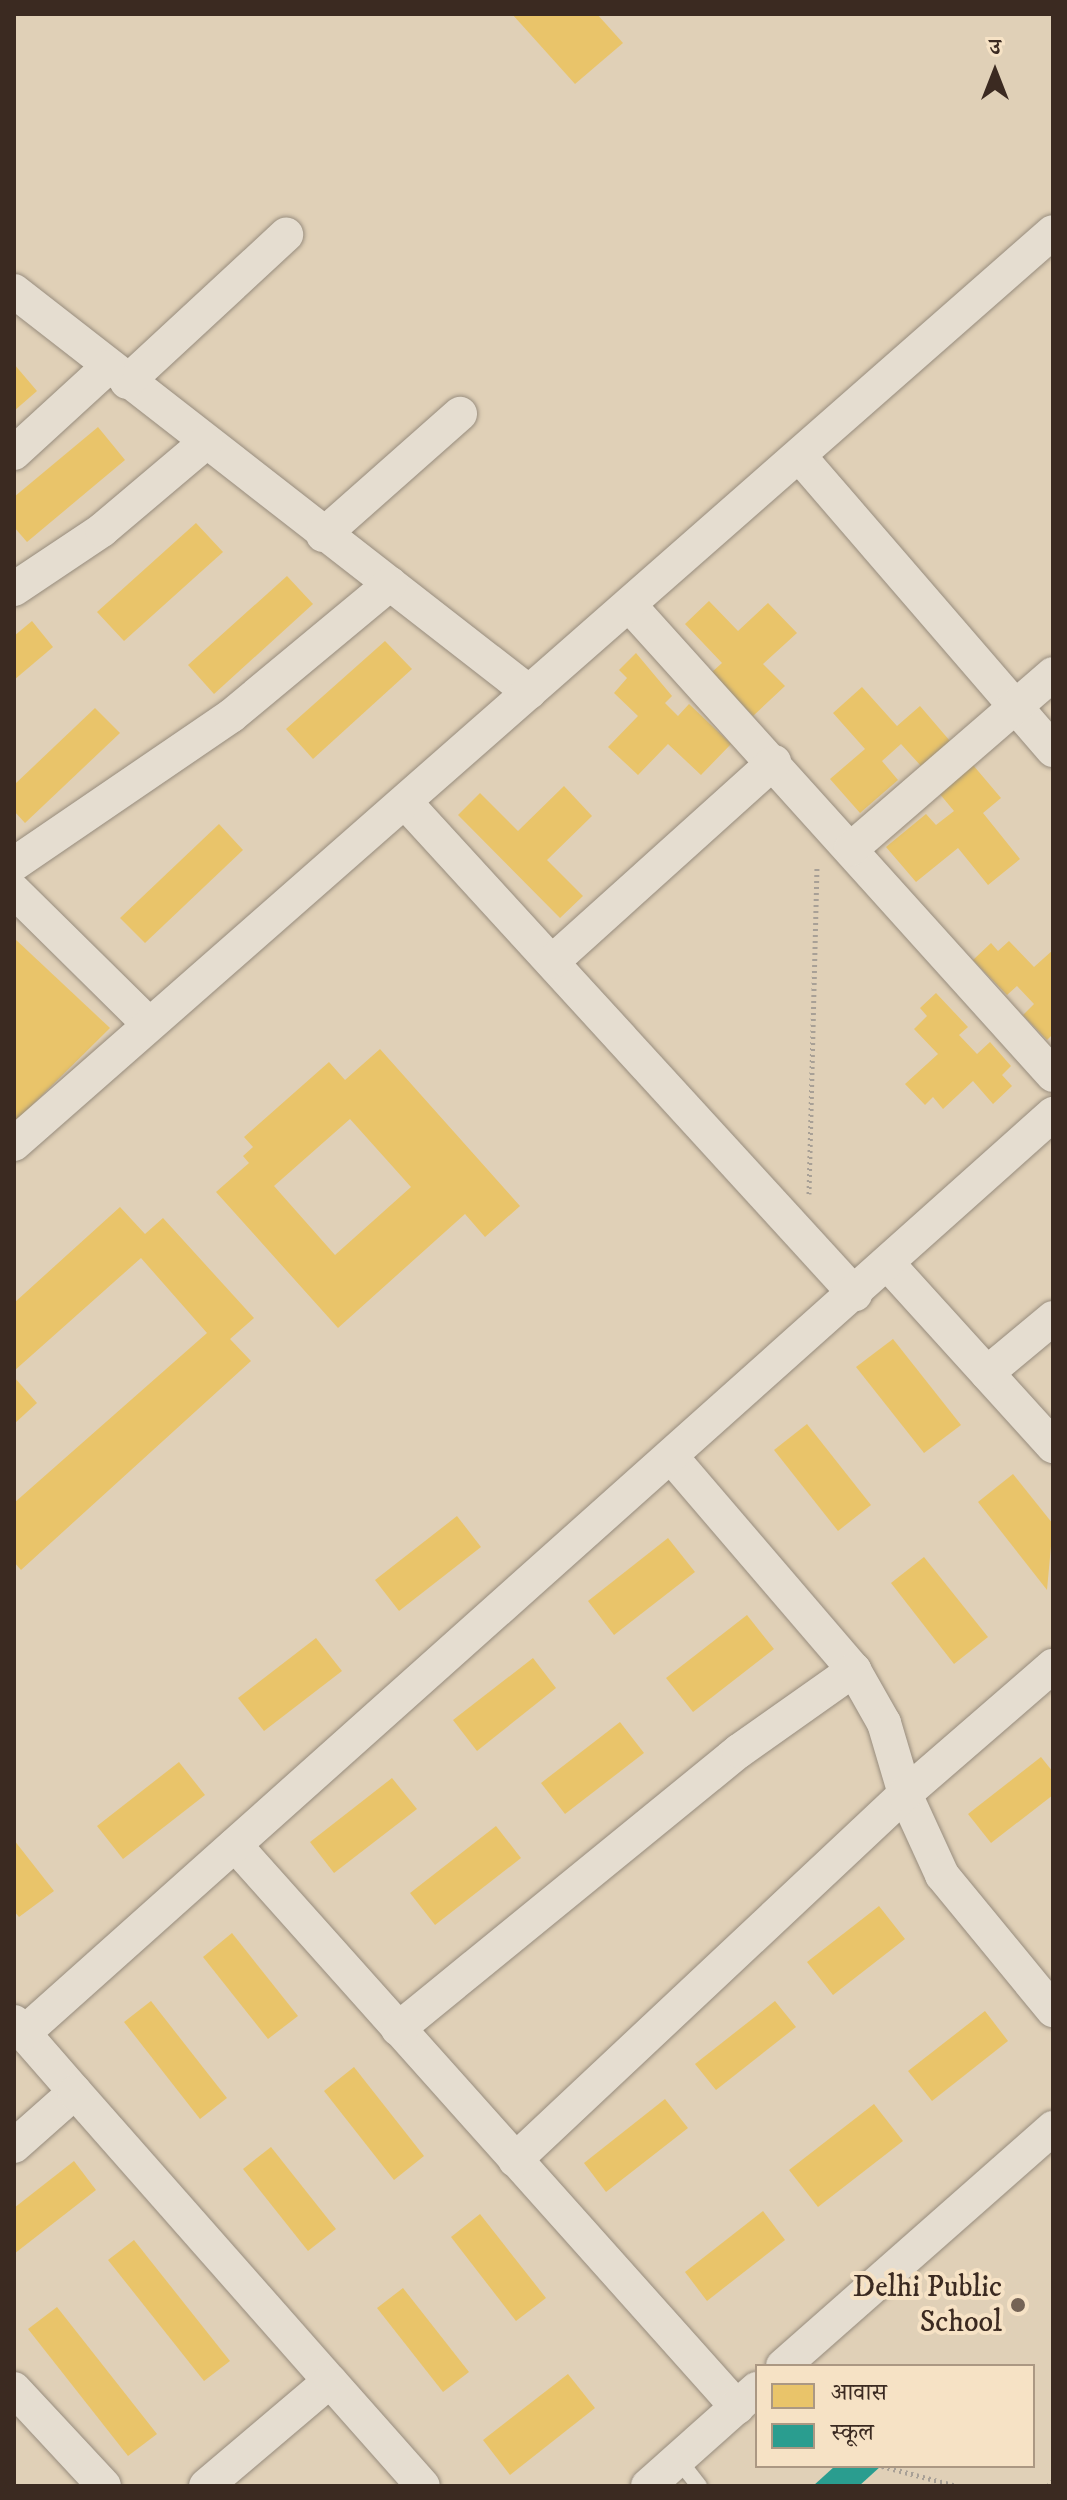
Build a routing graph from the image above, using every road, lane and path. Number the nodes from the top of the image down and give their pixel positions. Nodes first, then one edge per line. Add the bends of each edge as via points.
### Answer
1 (1053, 232) edge
2 (286, 235) dead end
3 (17, 300) edge
4 (118, 374) junction
5 (460, 414) dead end
6 (206, 442) junction
7 (14, 453) edge
8 (800, 457) junction
9 (323, 535) junction
10 (390, 584) junction
11 (14, 589) edge
12 (631, 607) junction
13 (1053, 674) edge
14 (529, 692) junction
15 (1015, 709) junction
16 (1053, 750) edge
17 (774, 762) junction
18 (405, 802) junction
19 (814, 807) junction
20 (851, 849) junction
21 (14, 864) edge
22 (14, 891) edge
23 (552, 962) junction
24 (147, 1022) junction
25 (1053, 1075) edge
26 (1049, 1125) edge
27 (14, 1144) edge
28 (809, 1243) junction
29 (888, 1264) junction
30 (855, 1294) junction
31 (1053, 1318) edge
32 (987, 1373) junction
33 (1053, 1446) edge
34 (674, 1460) junction
35 (1053, 1666) edge
36 (854, 1670) junction
37 (905, 1794) junction
38 (235, 1845) junction
39 (1053, 2010) edge
40 (19, 2028) edge
41 (398, 2029) junction
42 (75, 2092) junction
43 (1053, 2128) edge
44 (14, 2146) edge
45 (515, 2160) junction
46 (785, 2364) edge
47 (330, 2381) junction
48 (14, 2389) edge
49 (747, 2398) edge
50 (678, 2459) junction
51 (890, 2468) edge
52 (931, 2479) junction
53 (1053, 2481) edge
54 (104, 2486) edge
55 (206, 2486) edge
56 (423, 2486) edge
57 (648, 2486) edge
58 (699, 2486) edge
59 (928, 2486) edge
60 (957, 2486) edge
61 (1048, 2486) edge

1 - 8 street
2 - 4 street
3 - 4 street
4 - 6 street
4 - 7 street
5 - 9 street
6 - 9 street
6 - 11 street via 102,530
8 - 12 street
8 - 15 street
9 - 10 street
10 - 14 street
10 - 21 street via 231,716
12 - 14 street
12 - 17 street
13 - 15 street
14 - 18 street
15 - 16 street
15 - 20 street
17 - 19 street
17 - 23 street
18 - 23 street
18 - 24 street
19 - 20 street
19 - 28 path via 820,942
20 - 25 street
22 - 24 street
23 - 28 street
24 - 27 street
26 - 29 street
28 - 30 street
29 - 30 street
29 - 32 street
30 - 34 street
31 - 32 street
32 - 33 street
34 - 36 street
34 - 38 street
35 - 37 street
36 - 37 street via 884,1723
36 - 41 street via 739,1751
37 - 39 street via 942,1875
37 - 45 street
38 - 40 street
38 - 41 street
40 - 42 street
41 - 45 street
42 - 44 street
42 - 47 street
43 - 46 street
45 - 49 street
47 - 55 street
47 - 56 street
48 - 54 street
49 - 50 street
50 - 57 street
50 - 58 lane
51 - 52 path
52 - 59 path
52 - 60 path
53 - 61 path

